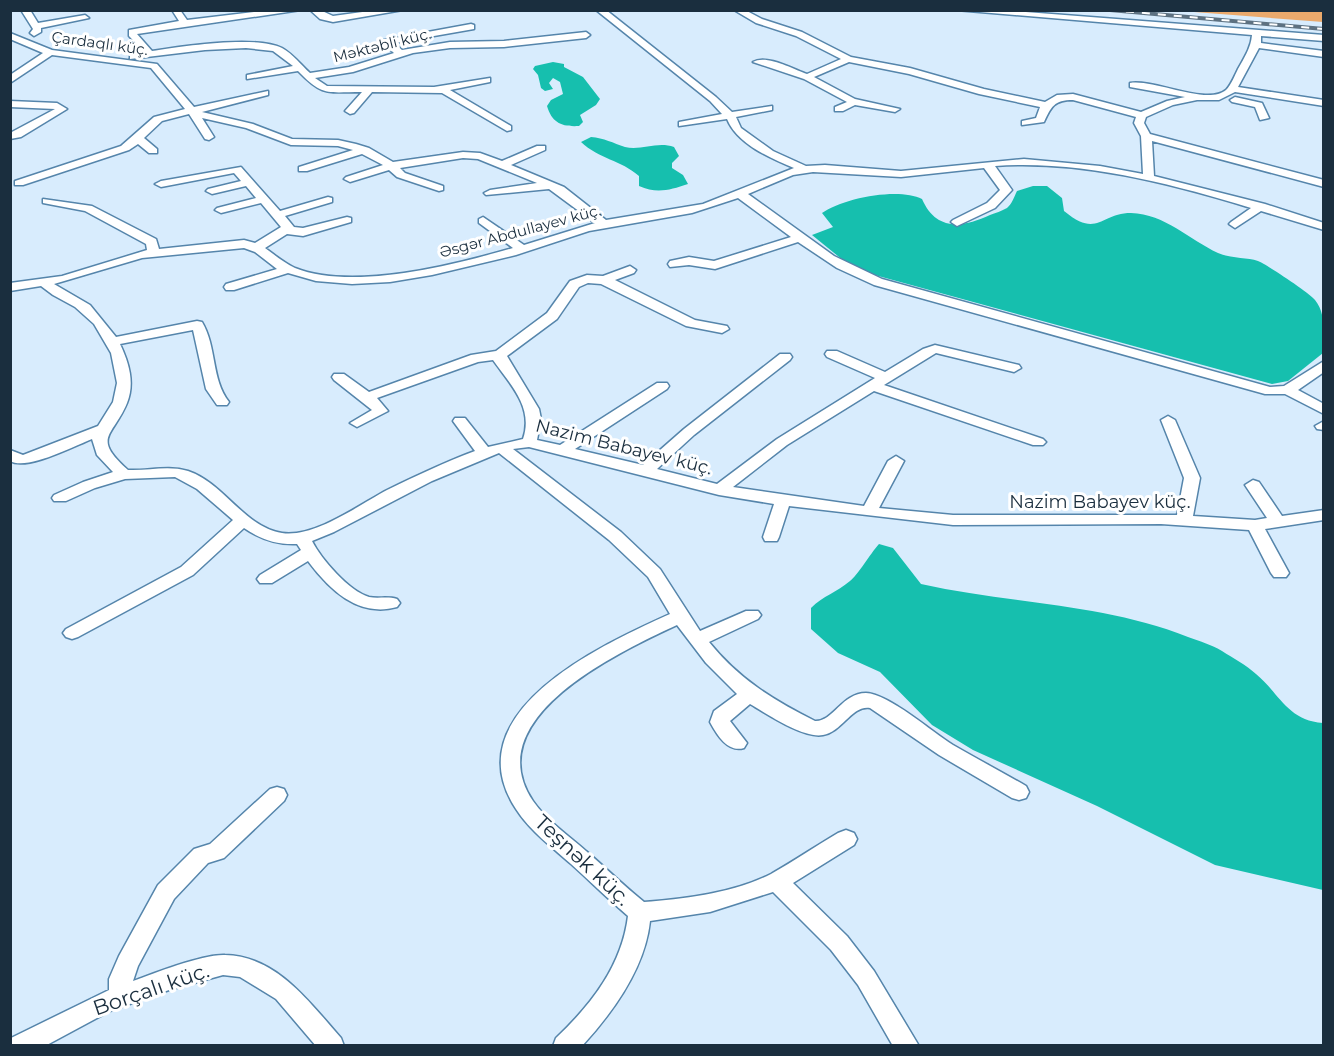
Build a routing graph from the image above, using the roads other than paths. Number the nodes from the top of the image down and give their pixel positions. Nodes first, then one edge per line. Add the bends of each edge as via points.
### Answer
1 (25, 10) edge
2 (176, 10) edge
3 (297, 10) edge
4 (314, 10) edge
5 (399, 10) edge
6 (600, 10) edge
7 (738, 10) edge
8 (960, 10) edge
9 (256, 13) edge
10 (364, 16) junction
11 (244, 17) junction
12 (85, 18) dead end
13 (184, 23) junction
14 (372, 24) dead end
15 (37, 26) junction
16 (471, 27) dead end
17 (247, 29) dead end
18 (1257, 33) junction
19 (586, 35) dead end
20 (15, 38) edge
21 (1323, 38) edge
22 (484, 44) junction
23 (1256, 45) junction
24 (50, 52) junction
25 (400, 53) junction
26 (508, 53) dead end
27 (150, 54) junction
28 (1323, 54) edge
29 (848, 59) junction
30 (124, 60) junction
31 (758, 62) dead end
32 (299, 68) junction
33 (308, 76) junction
34 (250, 77) dead end
35 (807, 78) junction
36 (10, 80) edge
37 (487, 80) dead end
38 (1133, 85) dead end
39 (370, 89) junction
40 (437, 89) junction
41 (1233, 89) junction
42 (266, 93) dead end
43 (1219, 97) junction
44 (1197, 98) junction
45 (852, 101) junction
46 (1323, 103) edge
47 (10, 104) edge
48 (1046, 105) junction
49 (769, 108) dead end
50 (839, 109) dead end
51 (895, 109) dead end
52 (192, 111) junction
53 (351, 111) dead end
54 (730, 115) junction
55 (1142, 115) junction
56 (1264, 118) dead end
57 (1026, 123) dead end
58 (683, 124) dead end
59 (507, 128) dead end
60 (10, 136) edge
61 (1146, 136) junction
62 (209, 137) dead end
63 (139, 139) junction
64 (541, 148) dead end
65 (365, 150) junction
66 (153, 151) dead end
67 (987, 164) junction
68 (502, 165) junction
69 (391, 166) junction
70 (303, 168) dead end
71 (804, 170) junction
72 (1149, 178) junction
73 (351, 179) dead end
74 (249, 182) junction
75 (19, 183) dead end
76 (161, 184) dead end
77 (552, 184) junction
78 (1323, 184) edge
79 (439, 188) dead end
80 (212, 191) dead end
81 (490, 193) dead end
82 (740, 194) junction
83 (89, 196) dead end
84 (264, 199) junction
85 (328, 200) dead end
86 (47, 201) dead end
87 (73, 204) junction
88 (1261, 206) junction
89 (221, 210) dead end
90 (278, 214) junction
91 (347, 220) dead end
92 (483, 221) dead end
93 (957, 222) dead end
94 (604, 224) junction
95 (1235, 224) dead end
96 (1323, 227) edge
97 (287, 231) junction
98 (800, 238) junction
99 (257, 247) junction
100 (522, 249) junction
101 (154, 252) junction
102 (674, 264) dead end
103 (289, 269) junction
104 (630, 270) dead end
105 (603, 280) junction
106 (45, 283) junction
107 (230, 286) dead end
108 (10, 287) edge
109 (722, 329) dead end
110 (112, 342) junction
111 (832, 354) dead end
112 (500, 355) junction
113 (785, 357) dead end
114 (1323, 365) edge
115 (1014, 368) dead end
116 (339, 378) dead end
117 (880, 382) junction
118 (662, 386) dead end
119 (1288, 390) junction
120 (367, 397) junction
121 (222, 402) dead end
122 (1323, 410) edge
123 (1168, 420) dead end
124 (460, 421) dead end
125 (357, 423) dead end
126 (103, 429) junction
127 (529, 442) junction
128 (1038, 442) dead end
129 (564, 449) junction
130 (494, 451) junction
131 (11, 454) edge
132 (896, 461) dead end
133 (647, 470) junction
134 (124, 474) junction
135 (1253, 484) dead end
136 (719, 490) junction
137 (60, 498) dead end
138 (783, 500) junction
139 (869, 512) junction
140 (1323, 515) edge
141 (244, 520) junction
142 (1185, 521) junction
143 (1278, 523) junction
144 (1255, 525) junction
145 (771, 537) dead end
146 (306, 545) junction
147 (1280, 573) dead end
148 (266, 579) dead end
149 (391, 603) dead end
150 (752, 615) dead end
151 (680, 616) junction
152 (72, 633) dead end
153 (697, 640) junction
154 (750, 694) junction
155 (737, 743) dead end
156 (1019, 792) dead end
157 (277, 795) dead end
158 (846, 839) dead end
159 (777, 881) junction
160 (640, 912) junction
161 (121, 995) junction
162 (20, 1046) edge
163 (332, 1046) edge
164 (565, 1046) edge
165 (907, 1046) edge

1 - 15 street
2 - 13 street
3 - 9 street
4 - 10 street via 333,19
5 - 10 street
6 - 54 street
7 - 29 street
8 - 18 street
9 - 11 street
10 - 14 street
11 - 13 street
11 - 17 street
12 - 15 street
13 - 27 street via 132,32
15 - 20 street via 35,33
16 - 25 street via 387,42
18 - 21 street
18 - 23 street
19 - 22 street, Məktəbli küç.
20 - 24 street, Çardaqlı küç.
22 - 25 street, Məktəbli küç. via 469,41
22 - 26 street
23 - 28 street
23 - 41 street
24 - 30 street, Çardaqlı küç.
24 - 36 street
25 - 33 street, Məktəbli küç. via 350,70
27 - 30 street
27 - 32 street via 223,47 268,48 284,53
29 - 35 street
29 - 48 street
30 - 52 street, Çardaqlı küç. via 154,66
31 - 35 street
32 - 33 street
32 - 34 street
33 - 39 street via 321,87
35 - 45 street
37 - 40 street
38 - 44 street
39 - 40 street
39 - 53 street
40 - 59 street
41 - 43 street
41 - 46 street
42 - 52 street
43 - 44 street
43 - 56 street via 1259,105
44 - 55 street via 1170,103
45 - 50 street
45 - 51 street
47 - 60 street via 62,109
48 - 55 street via 1060,97 1073,97
48 - 57 street via 1040,120
49 - 54 street
52 - 62 street, Çardaqlı küç.
52 - 63 street via 158,119
52 - 65 street via 249,126 284,141 338,143
54 - 58 street
54 - 71 street via 736,129 769,153
55 - 61 street via 1139,123
61 - 72 street
61 - 78 street
63 - 66 street
63 - 75 street via 101,157
64 - 68 street
65 - 69 street
65 - 70 street
67 - 71 street, Əsgər Abdullayev küç. via 900,174
67 - 72 street, Əsgər Abdullayev küç. via 1028,162
67 - 93 street via 1005,186 1003,196
68 - 69 street via 473,155
68 - 77 street
69 - 73 street
69 - 79 street via 401,175
71 - 82 street, Əsgər Abdullayev küç.
72 - 88 street, Əsgər Abdullayev küç.
74 - 76 street via 233,168
74 - 80 street
74 - 84 street
77 - 81 street
77 - 94 street
82 - 94 street, Əsgər Abdullayev küç. via 682,212
82 - 98 street
83 - 87 street
84 - 89 street
84 - 90 street
85 - 90 street
86 - 87 street
87 - 101 street via 149,239
88 - 95 street
88 - 96 street, Əsgər Abdullayev küç.
90 - 97 street
91 - 97 street via 303,232
92 - 100 street
94 - 100 street, Əsgər Abdullayev küç.
97 - 99 street
98 - 102 street via 714,265 689,261
98 - 119 street via 848,269 878,282 1270,391
99 - 101 street, Əsgər Abdullayev küç. via 233,244
99 - 103 street, Əsgər Abdullayev küç.
100 - 103 street, Əsgər Abdullayev küç. via 373,279 333,279
101 - 106 street, Əsgər Abdullayev küç.
103 - 107 street
104 - 105 street
105 - 109 street via 674,316
105 - 112 street via 587,279 574,284 552,316
106 - 108 street, Əsgər Abdullayev küç.
106 - 110 street via 90,312
110 - 121 street via 197,325 205,343 213,394
110 - 126 street via 126,382 121,405
111 - 117 street
112 - 120 street via 476,358
112 - 127 street via 530,403 535,432
113 - 133 street
114 - 119 street
115 - 117 street via 935,349
116 - 120 street
117 - 128 street via 913,401
117 - 136 street via 782,442
118 - 129 street
119 - 122 street
120 - 125 street via 381,411
123 - 142 street via 1192,478
124 - 130 street
126 - 131 street via 25,460
126 - 134 street via 99,440 103,453
127 - 129 street, Nazim Babayev küç.
127 - 130 street, Nazim Babayev küç.
129 - 133 street, Nazim Babayev küç.
130 - 146 street, Nazim Babayev küç. via 435,475
130 - 151 street via 615,536 654,573
132 - 139 street
133 - 136 street, Nazim Babayev küç.
134 - 137 street, Nazim Babayev küç.
134 - 141 street, Nazim Babayev küç. via 173,472 191,478
135 - 143 street
136 - 138 street, Nazim Babayev küç.
138 - 139 street, Nazim Babayev küç.
138 - 145 street
139 - 142 street, Nazim Babayev küç. via 953,520
140 - 143 street, Nazim Babayev küç.
141 - 146 street, Nazim Babayev küç. via 270,536
141 - 152 street via 187,571
142 - 144 street, Nazim Babayev küç.
143 - 144 street, Nazim Babayev küç.
144 - 147 street
146 - 148 street
146 - 149 street via 345,591 365,602
150 - 153 street
151 - 153 street
151 - 160 street, Teşnək küç. via 634,638 553,688 524,720 508,754 518,791 537,820
153 - 154 street
154 - 155 street via 721,716 720,722
154 - 156 street via 821,730 857,700 875,702 946,750
157 - 161 street via 216,852 202,855 166,892 127,963
158 - 159 street, Teşnək küç.
159 - 160 street, Teşnək küç. via 734,897
159 - 165 street via 839,943 866,978
160 - 164 street via 634,947 626,964 599,1007
161 - 162 street, Borçalı küç.
161 - 163 street, Borçalı küç. via 210,967 242,968 284,991

